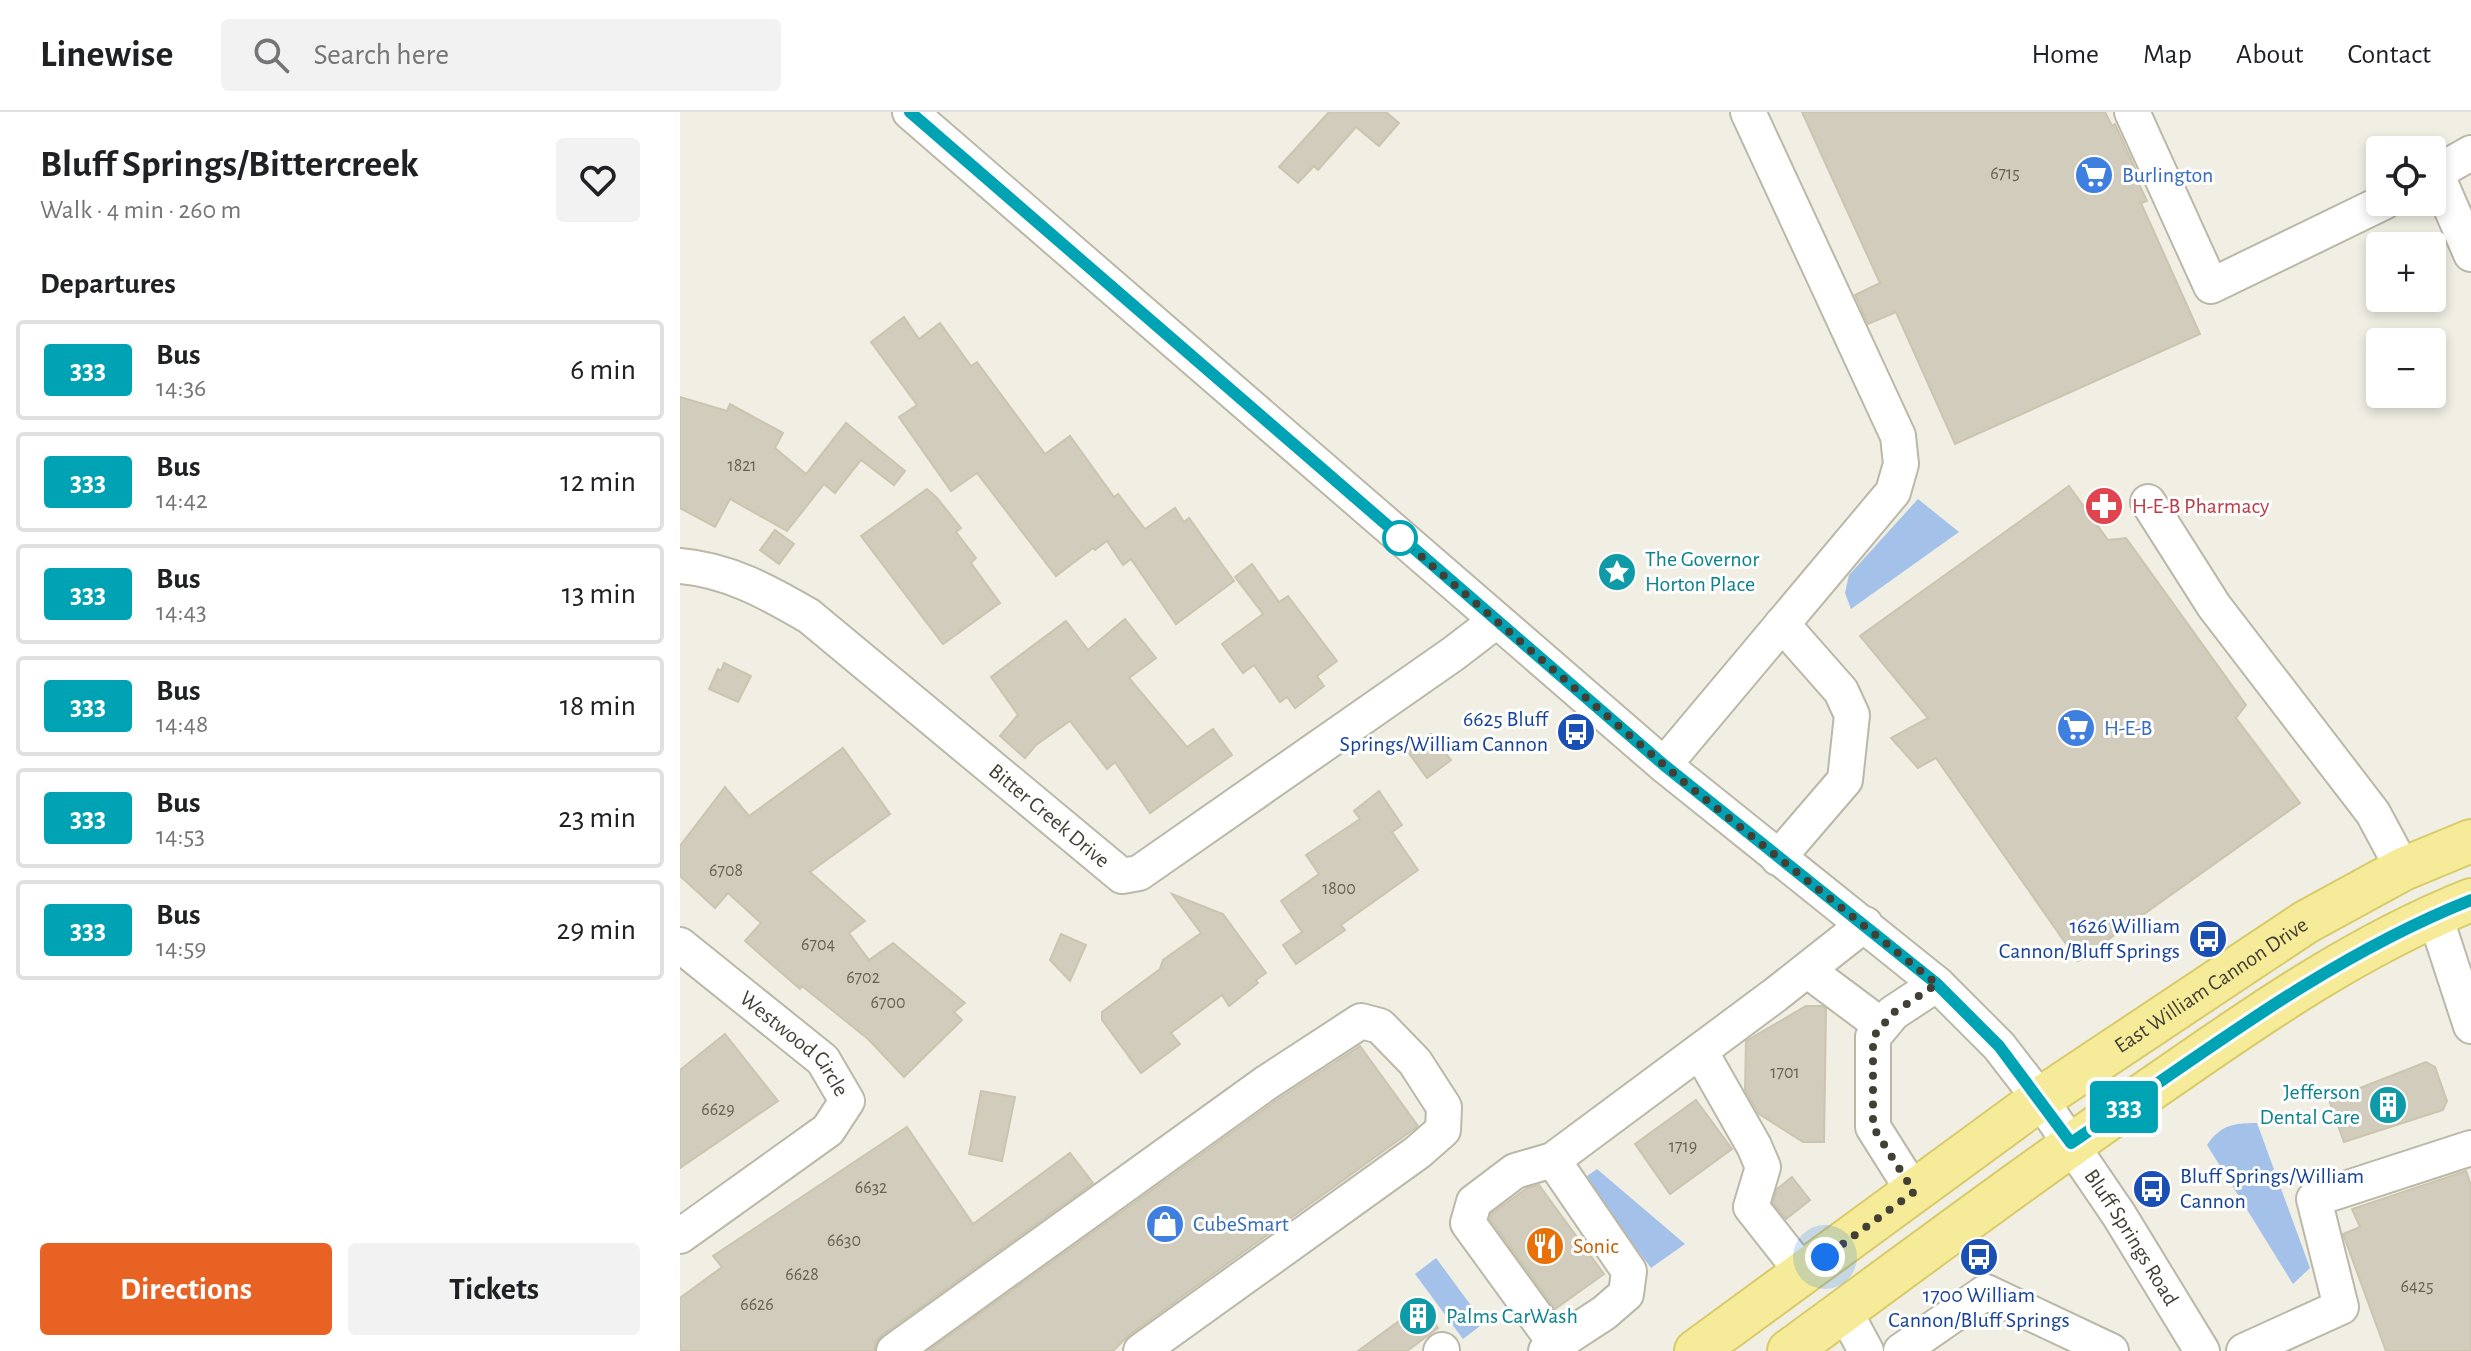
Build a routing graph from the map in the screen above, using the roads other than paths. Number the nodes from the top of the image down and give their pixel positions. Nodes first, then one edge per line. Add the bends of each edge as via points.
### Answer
1 (910, 112) edge
2 (1748, 112) edge
3 (2132, 112) edge
4 (2471, 153) edge
5 (2446, 167) edge
6 (2446, 200) edge
7 (2366, 211) edge
8 (2471, 254) edge
9 (2148, 502) dead end
10 (680, 566) edge
11 (1496, 621) junction
12 (1782, 624) junction
13 (1664, 765) junction
14 (2471, 841) edge
15 (1778, 858) junction
16 (2403, 869) junction
17 (2453, 908) edge
18 (1865, 924) junction
19 (680, 945) edge
20 (1807, 970) junction
21 (1937, 984) junction
22 (1882, 1026) junction
23 (2471, 1026) edge
24 (1700, 1051) junction
25 (2040, 1099) junction
26 (2071, 1143) junction
27 (2471, 1148) edge
28 (1553, 1160) junction
29 (1914, 1192) junction
30 (680, 1236) edge
31 (1803, 1273) junction
32 (1844, 1310) junction
33 (1554, 1349) edge
34 (894, 1351) edge
35 (1141, 1351) edge
36 (1696, 1351) edge
37 (1789, 1351) edge
38 (1866, 1351) edge
39 (1901, 1351) edge
40 (2111, 1351) edge
41 (2202, 1351) edge
42 (2244, 1351) edge

1 - 11 street, Bluff Springs Road
2 - 12 street via 1898,436 1901,464 1893,492
3 - 7 street via 2211,286
4 - 5 street
6 - 8 street
9 - 16 street via 2214,606 2373,813
10 - 11 street, Bitter Creek Drive via 758,586 809,616 1122,876 1139,873
11 - 13 street, Bluff Springs Road
12 - 13 street
12 - 15 street via 1841,691 1852,715 1845,780
13 - 15 street, Bluff Springs Road
14 - 16 main road, East William Cannon Drive
15 - 18 street, Bluff Springs Road
16 - 25 main road, East William Cannon Drive via 2306,922
17 - 23 street
17 - 26 main road via 2322,974
18 - 20 street
18 - 21 street, Bluff Springs Road
19 - 30 street, Westwood Circle via 823,1060 847,1101 828,1130
20 - 22 street
20 - 24 street
21 - 22 street
21 - 25 street, Bluff Springs Road via 1999,1046
22 - 29 street via 1873,1037 1873,1127
24 - 28 street
24 - 31 street via 1763,1167 1751,1207
25 - 26 street, Bluff Springs Road
25 - 29 main road, East William Cannon Drive
26 - 32 main road
26 - 41 street, Bluff Springs Road
27 - 42 street via 2314,1199 2341,1307
28 - 33 street via 1629,1271 1626,1294
28 - 33 street via 1515,1171 1474,1202 1468,1223
29 - 31 main road, East William Cannon Drive
31 - 36 main road, East William Cannon Drive
32 - 37 main road
32 - 38 street
34 - 35 street via 1266,1083 1361,1021 1380,1026 1415,1062 1444,1107 1443,1130
39 - 40 street via 1986,1292

